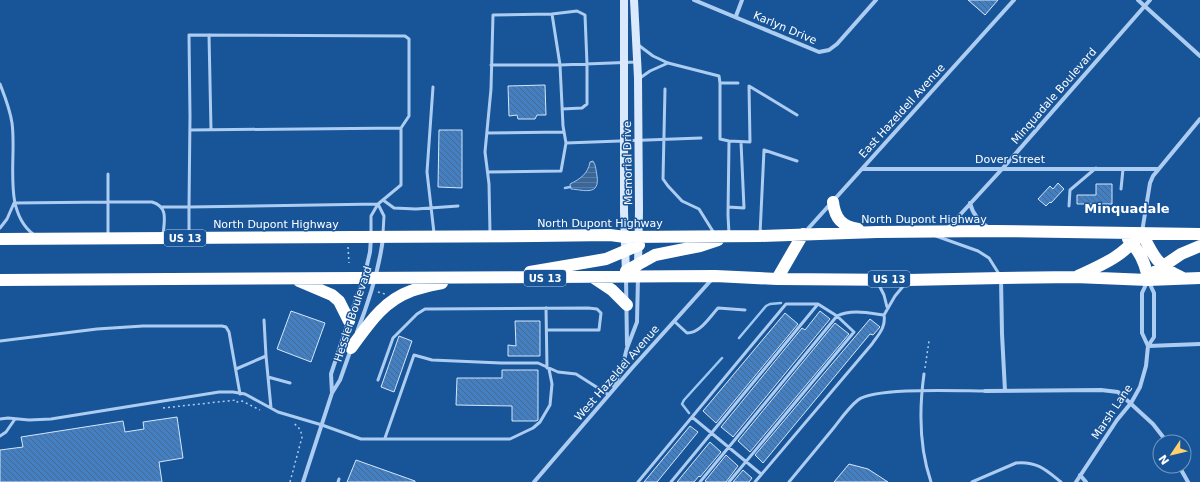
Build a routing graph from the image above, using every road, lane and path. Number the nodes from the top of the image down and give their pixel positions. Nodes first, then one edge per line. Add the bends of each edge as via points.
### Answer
1 (624, 0) edge
2 (634, 0) edge
3 (694, 0) edge
4 (742, 0) edge
5 (876, 0) edge
6 (1014, 0) edge
7 (1138, 0) edge
8 (1150, 0) edge
9 (1145, 6) junction
10 (552, 14) junction
11 (736, 16) junction
12 (210, 35) junction
13 (636, 42) junction
14 (1200, 56) edge
15 (624, 62) junction
16 (638, 62) junction
17 (668, 63) junction
18 (587, 64) junction
19 (491, 65) junction
20 (560, 65) junction
21 (638, 80) junction
22 (720, 83) junction
23 (738, 83) dead end
24 (0, 84) edge
25 (433, 87) dead end
26 (665, 89) dead end
27 (562, 109) junction
28 (797, 114) dead end
29 (1200, 119) edge
30 (401, 128) junction
31 (190, 130) junction
32 (212, 130) junction
33 (564, 132) junction
34 (487, 133) junction
35 (700, 138) dead end
36 (664, 139) junction
37 (625, 140) junction
38 (638, 140) junction
39 (729, 141) junction
40 (741, 142) junction
41 (566, 143) junction
42 (797, 161) dead end
43 (1002, 168) junction
44 (1096, 168) junction
45 (862, 169) junction
46 (1123, 169) junction
47 (1158, 169) junction
48 (488, 172) junction
49 (108, 174) dead end
50 (1121, 188) dead end
51 (383, 200) junction
52 (108, 202) junction
53 (833, 202) junction
54 (14, 203) junction
55 (970, 203) junction
56 (378, 204) junction
57 (458, 206) dead end
58 (1069, 206) dead end
59 (189, 207) junction
60 (728, 207) junction
61 (162, 208) junction
62 (432, 208) junction
63 (0, 228) edge
64 (877, 232) junction
65 (919, 232) junction
66 (944, 232) junction
67 (994, 232) junction
68 (1121, 233) junction
69 (1142, 233) junction
70 (803, 234) junction
71 (1200, 234) edge
72 (490, 236) junction
73 (716, 236) junction
74 (729, 236) junction
75 (760, 236) junction
76 (377, 237) junction
77 (434, 237) junction
78 (625, 237) junction
79 (108, 238) junction
80 (163, 238) junction
81 (189, 238) junction
82 (0, 239) edge
83 (40, 239) junction
84 (639, 241) junction
85 (1133, 243) junction
86 (348, 246) dead end
87 (1200, 246) edge
88 (626, 251) junction
89 (349, 263) dead end
90 (638, 264) junction
91 (1162, 266) junction
92 (630, 275) junction
93 (715, 276) junction
94 (1075, 277) junction
95 (293, 278) junction
96 (369, 278) junction
97 (464, 278) junction
98 (495, 278) junction
99 (594, 278) junction
100 (1001, 278) junction
101 (1184, 278) junction
102 (1200, 278) edge
103 (777, 279) junction
104 (876, 279) junction
105 (0, 280) edge
106 (908, 280) junction
107 (1148, 280) junction
108 (818, 304) junction
109 (627, 305) junction
110 (546, 308) junction
111 (887, 308) junction
112 (746, 310) dead end
113 (884, 315) junction
114 (837, 316) junction
115 (264, 320) dead end
116 (349, 321) junction
117 (674, 322) junction
118 (547, 330) junction
119 (0, 341) edge
120 (929, 341) dead end
121 (1200, 344) edge
122 (1148, 346) junction
123 (351, 348) junction
124 (627, 348) junction
125 (266, 356) junction
126 (548, 368) junction
127 (236, 369) junction
128 (924, 374) joint
129 (268, 377) junction
130 (378, 380) dead end
131 (290, 383) dead end
132 (922, 391) junction
133 (985, 391) joint
134 (1005, 391) junction
135 (332, 393) junction
136 (240, 394) junction
137 (610, 394) junction
138 (1131, 403) junction
139 (158, 408) dead end
140 (271, 408) junction
141 (263, 411) dead end
142 (692, 417) junction
143 (0, 419) edge
144 (15, 419) junction
145 (291, 422) dead end
146 (322, 425) junction
147 (711, 433) junction
148 (1161, 434) edge
149 (0, 436) edge
150 (385, 438) junction
151 (728, 447) junction
152 (746, 462) junction
153 (761, 474) junction
154 (1080, 475) junction
155 (290, 482) edge
156 (303, 482) edge
157 (534, 482) edge
158 (638, 482) edge
159 (671, 482) edge
160 (700, 482) edge
161 (729, 482) edge
162 (755, 482) edge
163 (789, 482) edge
164 (931, 482) edge
165 (972, 482) edge
166 (1061, 482) edge
167 (1076, 482) edge
168 (1086, 482) edge

1 - 15 street, Memorial Drive
2 - 13 street, Memorial Drive
3 - 11 street, Karlyn Drive
4 - 11 street
5 - 11 street, Karlyn Drive via 837,44 829,50 818,52
6 - 45 street, East Hazeldell Avenue
7 - 9 street
8 - 9 street, Minquadale Boulevard
9 - 14 street
9 - 43 street, Minquadale Boulevard
10 - 18 lane via 577,11 585,15
10 - 19 lane via 493,15
10 - 20 lane
12 - 30 lane via 406,36 409,39 409,116
12 - 31 lane via 189,35
12 - 32 lane
13 - 16 street, Memorial Drive
13 - 17 lane via 653,56
15 - 16 lane
15 - 18 lane
15 - 37 street, Memorial Drive
16 - 21 street, Memorial Drive
17 - 21 lane
17 - 22 lane via 719,76
18 - 20 lane
18 - 27 lane via 586,104 582,108
19 - 20 lane
19 - 34 lane
20 - 27 lane
21 - 38 street, Memorial Drive
22 - 23 lane
22 - 39 lane via 720,139
24 - 54 lane via 12,124
25 - 62 lane via 427,172
26 - 36 lane
27 - 33 lane
28 - 40 lane via 749,86 750,142
29 - 47 street
30 - 32 lane
30 - 51 lane via 401,185
31 - 32 lane
31 - 59 lane
33 - 34 lane
33 - 41 lane
34 - 48 lane via 485,152
35 - 36 lane
36 - 38 lane
36 - 73 lane via 663,179 682,201 699,209
37 - 38 lane
37 - 41 lane
37 - 78 street, Memorial Drive
38 - 84 street, Memorial Drive
39 - 40 lane
39 - 60 lane
40 - 60 lane via 744,208
41 - 48 lane via 561,172
42 - 75 lane via 764,150
43 - 44 street, Dover Street
43 - 45 street, Dover Street
43 - 55 street, Minquadale Boulevard
44 - 46 street, Dover Street
44 - 58 lane via 1070,190
45 - 53 street, East Hazeldell Avenue
46 - 47 street, Dover Street
46 - 50 lane
47 - 69 street via 1150,183
48 - 72 lane
49 - 52 lane
51 - 56 lane
51 - 62 lane via 394,208
52 - 54 lane
52 - 61 lane via 152,202
52 - 79 lane
53 - 64 highway via 838,220 847,227
53 - 70 street, East Hazeldell Avenue
54 - 63 lane via 8,219
54 - 83 lane via 25,226
55 - 66 street, Minquadale Boulevard
55 - 67 street via 976,217
56 - 59 lane
56 - 76 lane via 384,216
56 - 76 lane via 371,216
57 - 62 lane
59 - 61 lane
59 - 81 lane
60 - 74 lane
61 - 80 lane
62 - 77 lane
64 - 65 highway, North Dupont Highway / US 13
64 - 70 highway, North Dupont Highway / US 13
65 - 66 highway, North Dupont Highway / US 13
65 - 100 lane via 978,251 996,266
66 - 67 highway, North Dupont Highway / US 13
67 - 68 highway, North Dupont Highway / US 13
68 - 69 highway, North Dupont Highway / US 13
68 - 85 highway
69 - 71 highway, North Dupont Highway / US 13
69 - 85 highway
69 - 91 highway
70 - 75 highway, North Dupont Highway / US 13
70 - 103 highway
72 - 77 highway, North Dupont Highway / US 13
72 - 78 highway, North Dupont Highway / US 13
73 - 74 highway, North Dupont Highway / US 13
73 - 84 highway, North Dupont Highway / US 13
74 - 75 highway, North Dupont Highway / US 13
74 - 90 highway via 700,246 655,256
76 - 77 highway, North Dupont Highway / US 13
76 - 81 highway, North Dupont Highway / US 13
76 - 96 street, Hessler Boulevard
76 - 96 street, Hessler Boulevard via 370,252
78 - 84 highway, North Dupont Highway / US 13
78 - 88 street, Memorial Drive
79 - 80 highway, North Dupont Highway / US 13
79 - 83 highway, North Dupont Highway / US 13
80 - 81 highway, North Dupont Highway / US 13
82 - 83 highway, North Dupont Highway / US 13
84 - 88 highway
84 - 90 street, Memorial Drive
85 - 94 highway via 1115,258
85 - 107 highway via 1143,260
86 - 89 path
87 - 91 highway
88 - 92 street, Memorial Drive
88 - 98 highway via 606,259
90 - 92 highway
91 - 101 highway
91 - 107 highway
92 - 93 highway, US 13
92 - 99 highway, US 13
92 - 109 street, Memorial Drive
92 - 124 street, Memorial Drive via 637,322
93 - 103 highway, US 13
93 - 117 street, West Hazeldel Avenue
94 - 100 highway, US 13
94 - 107 highway, US 13
95 - 96 highway, US 13
95 - 105 highway, US 13
95 - 116 highway via 332,295 339,301
96 - 97 highway, US 13
96 - 116 street, Hessler Boulevard via 358,293
96 - 123 street, Hessler Boulevard via 369,300
97 - 98 highway, US 13
97 - 123 highway via 412,290 392,300 377,314
98 - 99 highway, US 13
99 - 109 highway via 612,290
100 - 106 highway, US 13
100 - 134 street
101 - 102 highway, US 13
101 - 107 highway, US 13
103 - 104 highway, US 13
104 - 106 highway, US 13
104 - 111 lane
106 - 111 lane
107 - 122 street, Marsh Lane via 1142,293 1142,334
107 - 122 street, Marsh Lane via 1154,293 1154,337
108 - 114 lane
108 - 142 lane via 786,304
108 - 147 lane
109 - 124 street, Memorial Drive
110 - 118 lane
110 - 118 lane via 597,309 601,313 599,330
110 - 130 lane via 425,309 393,338
111 - 113 lane
112 - 117 lane via 718,308 693,333 687,333
113 - 114 lane via 863,312
113 - 153 lane via 883,328 872,344
114 - 151 lane
114 - 152 lane via 854,332
115 - 125 lane
116 - 135 street, Hessler Boulevard via 331,374
117 - 137 street, West Hazeldel Avenue
118 - 126 lane
119 - 127 lane via 143,326 222,326 229,332
120 - 128 path
121 - 122 street
122 - 138 street, Marsh Lane via 1140,387
123 - 135 street, Hessler Boulevard via 340,380
124 - 137 street, Memorial Drive via 622,368
125 - 127 lane
125 - 129 lane
126 - 137 lane via 576,374
126 - 150 lane via 552,384 550,405 540,422 533,428 510,439
126 - 150 lane via 538,363 432,360 414,355
127 - 136 lane
128 - 132 lane
129 - 131 lane
129 - 140 lane
132 - 133 lane
132 - 163 lane via 870,394 859,399
132 - 164 lane via 920,437
133 - 134 street
134 - 138 street via 1101,390 1118,392
135 - 146 street, Hessler Boulevard
136 - 140 lane via 245,394
136 - 144 lane via 220,392 51,419
137 - 157 street, West Hazeldel Avenue
138 - 148 street
138 - 154 street, Marsh Lane
139 - 141 path via 236,400
140 - 146 lane
142 - 147 lane
142 - 158 lane
143 - 144 lane
144 - 149 lane
145 - 155 path via 298,426 302,437
146 - 150 lane via 361,439
146 - 156 street, Hessler Boulevard
147 - 151 lane
147 - 159 lane
151 - 152 lane
151 - 160 lane
152 - 153 lane
152 - 161 lane
153 - 162 lane
154 - 167 street, Marsh Lane
154 - 168 street
165 - 166 lane via 1024,462 1036,464

